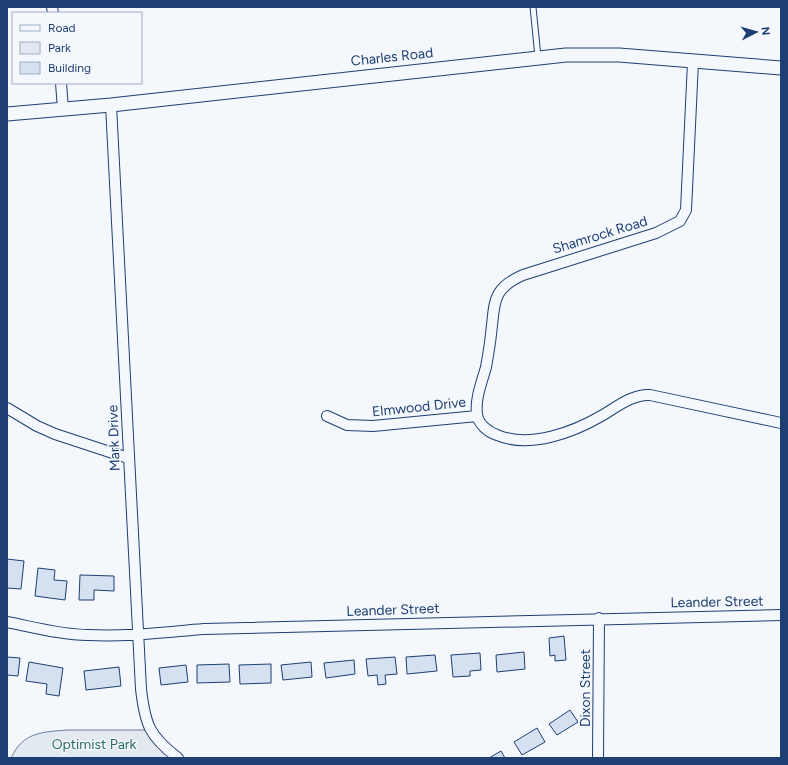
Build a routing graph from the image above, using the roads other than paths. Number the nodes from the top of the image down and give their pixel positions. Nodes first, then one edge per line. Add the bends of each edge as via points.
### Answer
1 (533, 7) edge
2 (538, 58) junction
3 (693, 62) junction
4 (781, 68) edge
5 (60, 84) edge
6 (111, 105) junction
7 (63, 109) junction
8 (7, 114) edge
9 (7, 408) edge
10 (327, 416) dead end
11 (477, 416) junction
12 (781, 423) edge
13 (128, 458) junction
14 (781, 614) edge
15 (599, 618) junction
16 (7, 622) edge
17 (138, 634) junction
18 (178, 758) edge
19 (598, 758) edge

1 - 2 lane
2 - 3 street, Charles Road via 619,55
2 - 6 street, Charles Road
3 - 4 street, Charles Road
3 - 11 street, Shamrock Road via 686,210 680,221 656,233 523,275 501,289 495,304 490,343 477,400
5 - 7 street
6 - 7 street, Charles Road
6 - 13 street, Mark Drive
7 - 8 street, Charles Road
9 - 13 street via 55,434
10 - 11 street, Elmwood Drive via 347,425 373,426
11 - 12 street, Elmwood Drive via 481,424 492,434 505,439 541,438 569,431 634,397 650,395
13 - 17 street, Mark Drive
14 - 15 street, Leander Street
15 - 17 street, Leander Street via 204,629
15 - 19 street, Dixon Street
16 - 17 street, Leander Street via 88,636
17 - 18 street, Mark Drive via 144,712 150,730

